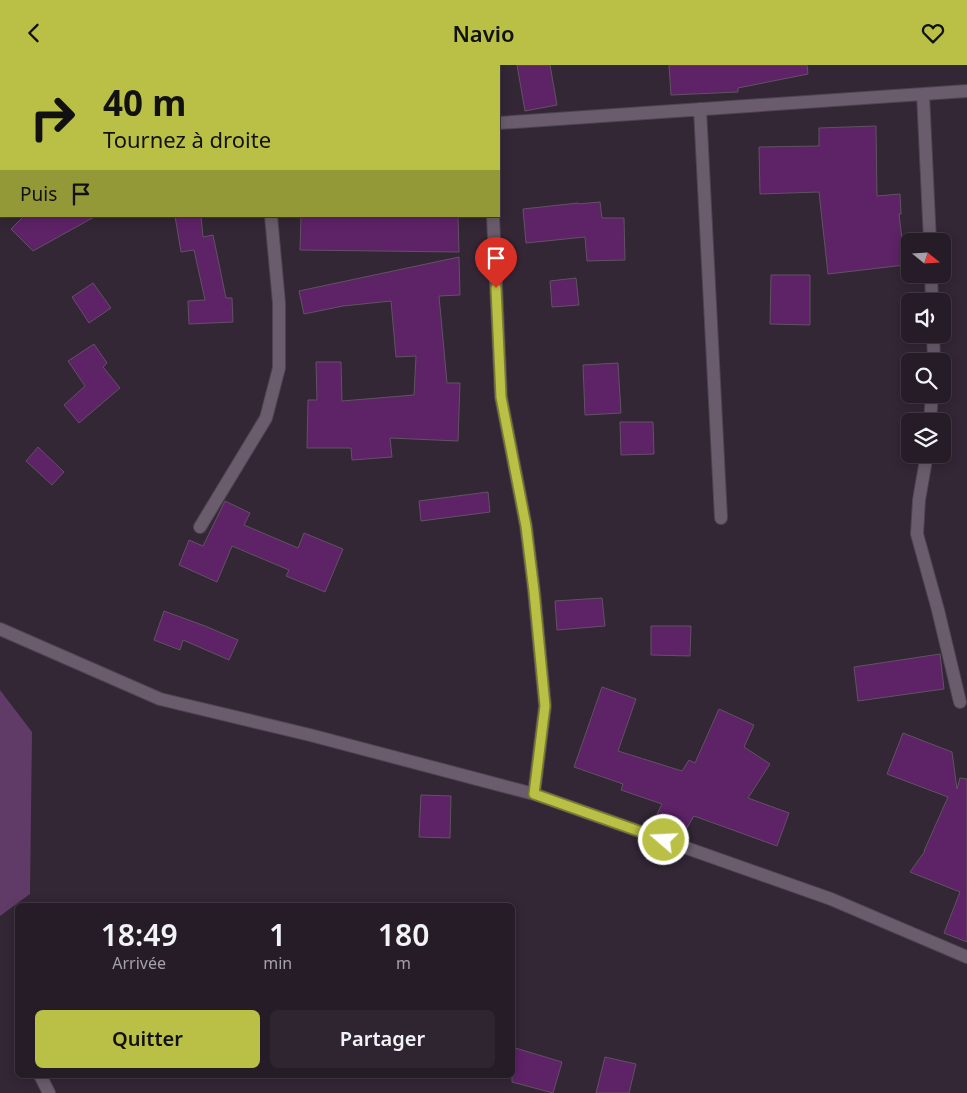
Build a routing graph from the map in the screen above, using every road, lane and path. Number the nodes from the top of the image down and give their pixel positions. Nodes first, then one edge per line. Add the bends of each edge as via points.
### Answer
1 (967, 91) edge
2 (923, 94) junction
3 (700, 109) junction
4 (500, 123) edge
5 (271, 217) edge
6 (493, 217) edge
7 (930, 233) edge
8 (925, 463) edge
9 (721, 519) dead end
10 (200, 527) dead end
11 (0, 629) edge
12 (960, 702) dead end
13 (534, 794) junction
14 (967, 957) edge
15 (42, 1078) edge
16 (49, 1093) edge

1 - 2 street
2 - 3 street
2 - 7 street
3 - 4 street
3 - 9 street
5 - 10 street via 279,303 279,368 266,418
6 - 13 street via 501,397 526,526 545,706
8 - 12 street via 917,534
11 - 13 street via 160,699
13 - 14 street via 832,899
15 - 16 street

